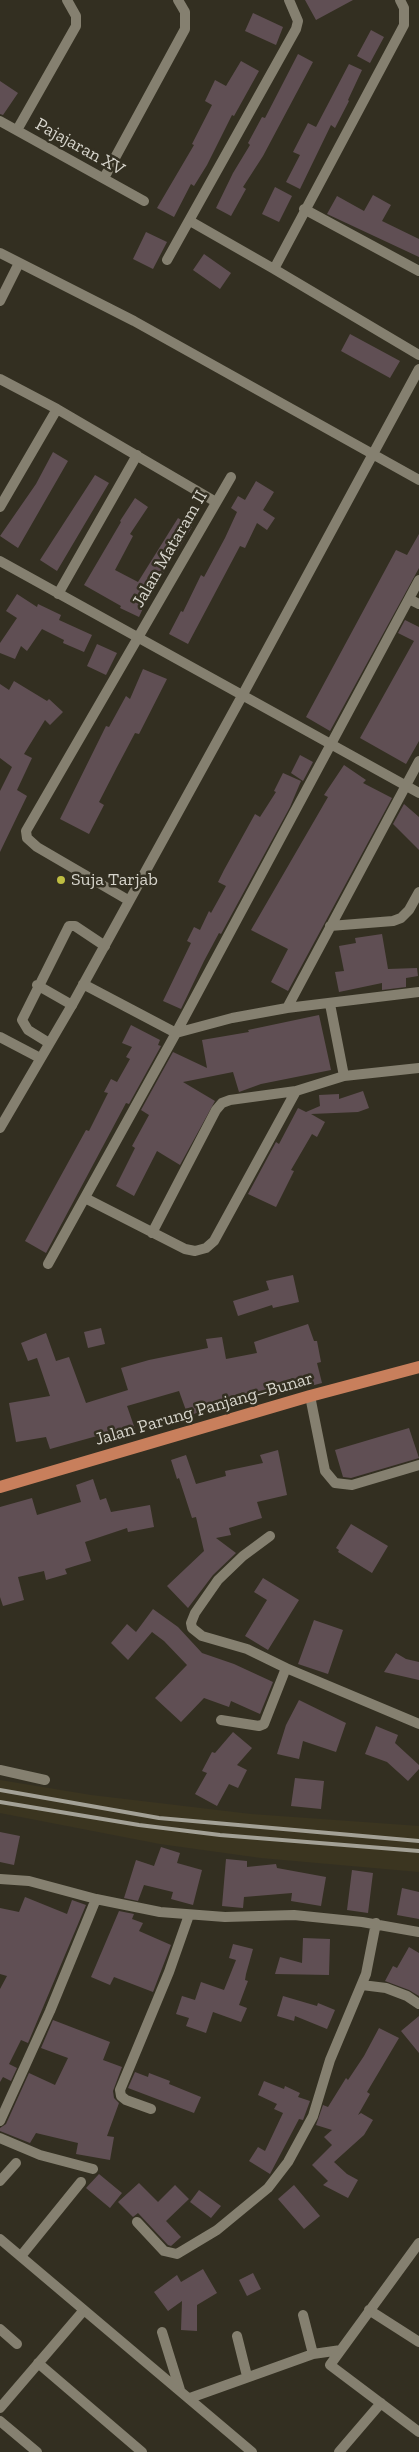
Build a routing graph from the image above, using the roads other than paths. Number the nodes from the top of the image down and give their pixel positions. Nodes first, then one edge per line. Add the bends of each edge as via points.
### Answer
1 (67, 0) edge
2 (178, 0) edge
3 (288, 0) edge
4 (400, 0) edge
5 (0, 121) edge
6 (17, 130) junction
7 (104, 178) junction
8 (144, 201) dead end
9 (304, 209) junction
10 (190, 221) junction
11 (0, 253) edge
12 (167, 260) dead end
13 (19, 263) junction
14 (274, 269) junction
15 (419, 271) edge
16 (0, 301) edge
17 (419, 355) edge
18 (419, 369) edge
19 (0, 379) edge
20 (57, 409) junction
21 (136, 454) junction
22 (374, 454) junction
23 (232, 477) dead end
24 (419, 480) edge
25 (216, 502) junction
26 (0, 508) edge
27 (0, 561) edge
28 (419, 580) edge
29 (58, 594) junction
30 (409, 599) junction
31 (419, 604) edge
32 (137, 637) junction
33 (242, 696) junction
34 (331, 745) junction
35 (419, 762) edge
36 (406, 786) junction
37 (419, 793) edge
38 (419, 892) edge
39 (128, 900) junction
40 (330, 926) junction
41 (105, 946) junction
42 (83, 984) junction
43 (37, 985) junction
44 (419, 992) edge
45 (330, 1004) junction
46 (72, 1005) junction
47 (287, 1008) junction
48 (176, 1033) junction
49 (0, 1037) edge
50 (49, 1043) junction
51 (40, 1058) junction
52 (419, 1068) edge
53 (344, 1076) junction
54 (296, 1091) junction
55 (0, 1128) edge
56 (85, 1198) junction
57 (152, 1233) junction
58 (48, 1264) dead end
59 (419, 1367) edge
60 (310, 1396) junction
61 (419, 1465) edge
62 (0, 1487) edge
63 (270, 1536) dead end
64 (286, 1668) junction
65 (221, 1720) dead end
66 (419, 1724) edge
67 (0, 1770) edge
68 (45, 1780) dead end
69 (0, 1879) edge
70 (96, 1899) junction
71 (189, 1915) junction
72 (376, 1924) junction
73 (419, 1932) edge
74 (362, 1985) junction
75 (419, 2004) edge
76 (151, 2108) dead end
77 (0, 2121) edge
78 (0, 2138) edge
79 (16, 2163) dead end
80 (93, 2169) dead end
81 (0, 2182) edge
82 (81, 2182) dead end
83 (137, 2222) dead end
84 (0, 2238) edge
85 (417, 2250) edge
86 (21, 2256) junction
87 (84, 2310) junction
88 (369, 2310) junction
89 (303, 2315) dead end
90 (0, 2330) edge
91 (162, 2332) dead end
92 (237, 2336) dead end
93 (419, 2342) edge
94 (17, 2344) dead end
95 (341, 2350) junction
96 (313, 2354) junction
97 (38, 2364) junction
98 (247, 2376) junction
99 (181, 2391) junction
100 (190, 2398) junction
101 (381, 2403) junction
102 (0, 2408) edge
103 (0, 2421) edge
104 (419, 2432) edge
105 (37, 2452) edge
106 (142, 2452) edge
107 (252, 2452) edge
108 (339, 2452) edge

1 - 6 street via 76,16 76,26
2 - 7 street via 185,12 185,29
3 - 10 street via 298,21 296,29
4 - 9 street via 404,8 404,26
5 - 6 street, Pajajaran XV
6 - 7 street, Pajajaran XV
7 - 8 street, Pajajaran XV
9 - 14 street
9 - 15 street
10 - 12 street
10 - 14 street
11 - 13 street
13 - 16 street
13 - 22 street via 134,322
14 - 17 street
18 - 22 street
19 - 20 street
20 - 21 street
20 - 26 street
21 - 25 street
21 - 29 street
22 - 24 street
22 - 33 street
23 - 25 street, Jalan Mataram II
25 - 32 street, Jalan Mataram II
27 - 29 street
28 - 30 street
29 - 32 street
30 - 31 street
30 - 34 street
32 - 33 street
32 - 39 street, Jalan Mataram II via 26,832 26,838 37,847
33 - 34 street
33 - 39 street
34 - 36 street
34 - 48 street
35 - 36 street
36 - 37 street
36 - 40 street
38 - 40 street via 402,918
39 - 41 street
40 - 47 street
41 - 42 street
41 - 43 street via 75,926 69,926
42 - 46 street
42 - 48 street
43 - 46 street
43 - 50 street via 22,1020 28,1030
44 - 45 street
45 - 47 street
45 - 53 street
46 - 50 street
47 - 48 street
48 - 56 street
49 - 51 street
50 - 51 street
51 - 55 street
52 - 53 street
53 - 54 street
54 - 57 street via 222,1103
54 - 57 street via 214,1240 206,1248 185,1250
56 - 57 street
56 - 58 street
59 - 60 main road, Jalan Parung Panjang–Bunar
60 - 61 street via 325,1471 335,1483 352,1485
60 - 62 main road, Jalan Parung Panjang–Bunar
63 - 64 street via 218,1580 191,1622 192,1628 202,1636 246,1649
64 - 65 street via 264,1724
64 - 66 street
67 - 68 street
69 - 70 street via 30,1880
70 - 71 street
70 - 77 street
71 - 72 street via 294,1916
71 - 76 street via 120,2090 126,2100
72 - 73 street
72 - 74 street
74 - 75 street via 386,1988
74 - 83 street via 330,2060 305,2133 268,2188 217,2230 177,2254 164,2252
78 - 80 street via 40,2155
79 - 81 street
82 - 86 street
84 - 86 street
85 - 88 street
86 - 87 street
87 - 97 street
87 - 99 street
88 - 93 street
88 - 95 street
89 - 96 street
90 - 94 street
91 - 99 street
92 - 98 street
95 - 96 street
95 - 101 street via 330,2365
96 - 98 street
97 - 102 street
97 - 106 street
98 - 100 street
99 - 100 street
100 - 107 street
101 - 104 street
101 - 108 street
103 - 105 street

